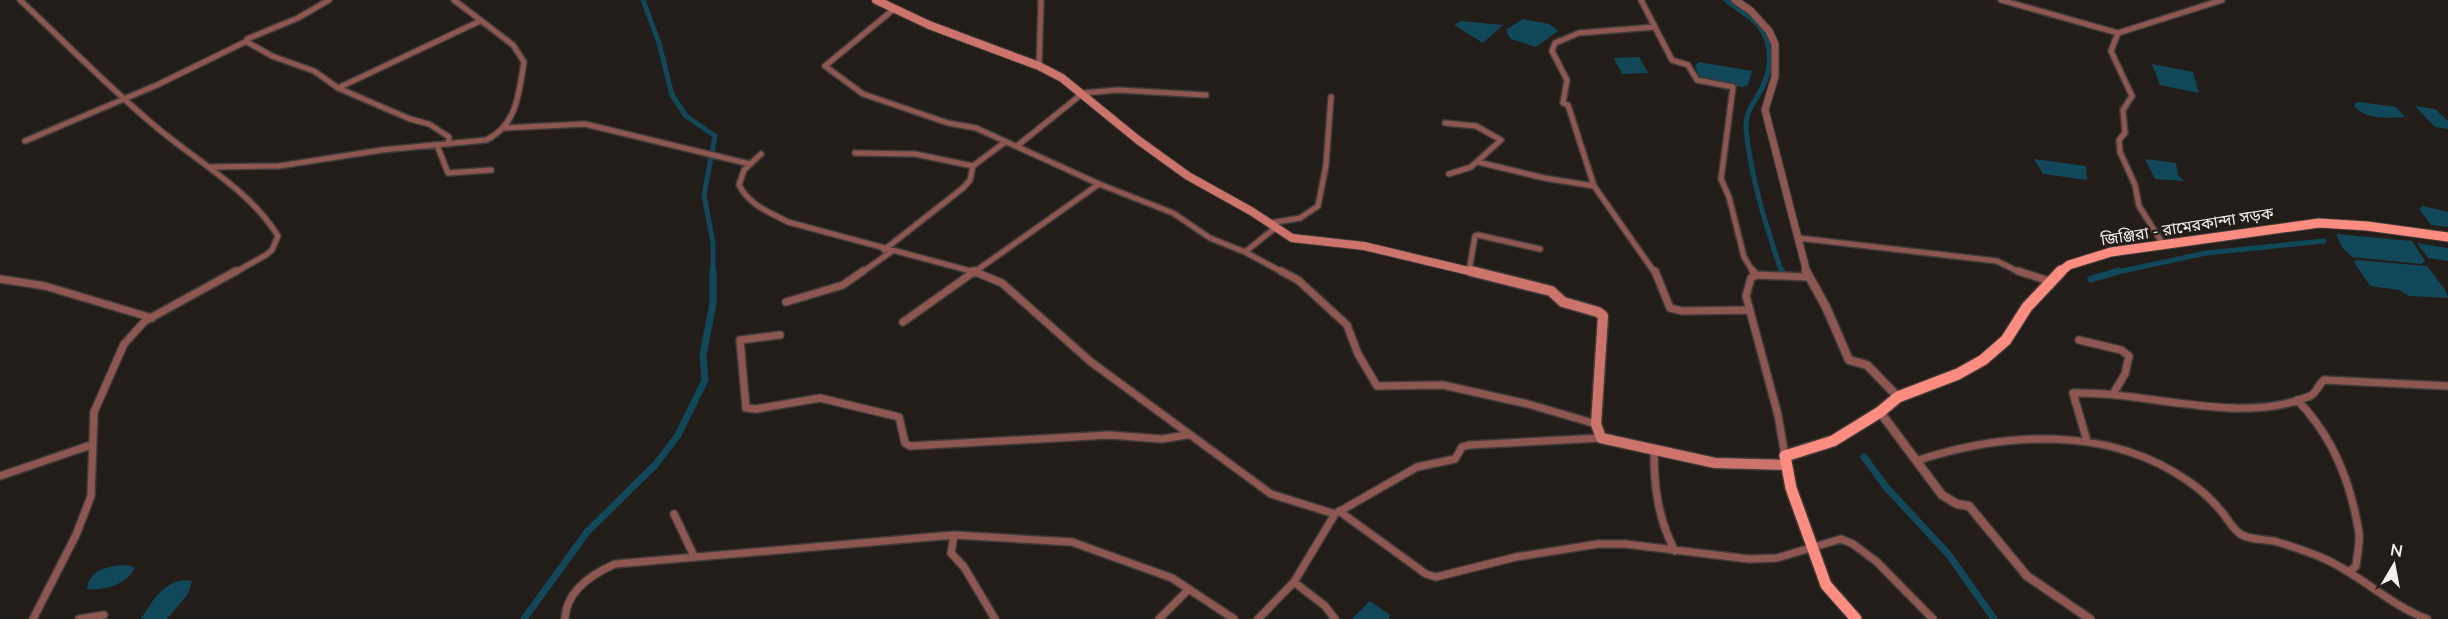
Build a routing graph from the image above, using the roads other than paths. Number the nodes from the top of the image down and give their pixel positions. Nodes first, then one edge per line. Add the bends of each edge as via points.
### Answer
1 (20, 0) edge
2 (329, 0) edge
3 (454, 0) edge
4 (876, 0) edge
5 (1041, 0) edge
6 (1641, 0) edge
7 (1735, 0) edge
8 (2001, 0) edge
9 (2222, 0) edge
10 (894, 9) junction
11 (480, 21) junction
12 (1655, 27) junction
13 (2118, 33) junction
14 (247, 41) junction
15 (1039, 66) junction
16 (338, 88) junction
17 (1083, 93) junction
18 (1206, 95) dead end
19 (1331, 97) dead end
20 (124, 99) junction
21 (1445, 123) dead end
22 (504, 128) junction
23 (25, 141) dead end
24 (1005, 142) junction
25 (448, 144) junction
26 (437, 145) junction
27 (1017, 146) junction
28 (855, 153) dead end
29 (761, 154) dead end
30 (1478, 162) junction
31 (746, 163) junction
32 (973, 166) junction
33 (210, 167) junction
34 (491, 170) dead end
35 (1449, 174) dead end
36 (1099, 184) junction
37 (1594, 186) junction
38 (1272, 225) junction
39 (2448, 237) edge
40 (1798, 238) junction
41 (2163, 244) junction
42 (1540, 249) dead end
43 (888, 251) junction
44 (1245, 252) junction
45 (1469, 271) junction
46 (976, 272) junction
47 (1756, 275) junction
48 (1808, 277) junction
49 (0, 279) edge
50 (2049, 281) junction
51 (786, 302) dead end
52 (1748, 310) junction
53 (153, 318) junction
54 (903, 322) dead end
55 (780, 335) dead end
56 (2079, 340) dead end
57 (2448, 386) edge
58 (2113, 394) junction
59 (1898, 397) junction
60 (2297, 400) junction
61 (1880, 412) junction
62 (1596, 424) junction
63 (1187, 435) junction
64 (1601, 438) junction
65 (2087, 441) junction
66 (91, 444) junction
67 (1654, 452) junction
68 (1785, 460) junction
69 (1916, 461) junction
70 (0, 476) edge
71 (1337, 513) junction
72 (674, 514) dead end
73 (954, 535) junction
74 (1811, 547) junction
75 (1675, 551) junction
76 (694, 556) junction
77 (2350, 571) junction
78 (1294, 582) junction
79 (1189, 590) junction
80 (105, 615) dead end
81 (33, 619) edge
82 (79, 619) edge
83 (565, 619) edge
84 (994, 619) edge
85 (1159, 619) edge
86 (1234, 619) edge
87 (1258, 619) edge
88 (1335, 619) edge
89 (1856, 619) edge
90 (1933, 619) edge
91 (2090, 619) edge
92 (2427, 619) edge

1 - 20 street
2 - 14 street
3 - 11 street
4 - 10 main road
5 - 15 street
6 - 12 street
7 - 40 street via 1751,11 1775,44 1775,77 1765,110
8 - 13 street
9 - 13 street
10 - 15 main road
10 - 24 street via 825,66 863,94 948,123 976,128
11 - 16 street
11 - 22 street via 513,45 524,62 511,119
12 - 37 street via 1574,33 1553,44 1552,50 1567,81 1562,99 1568,105
12 - 47 street via 1672,60 1688,65 1694,78 1735,90 1728,109 1721,179 1744,257
13 - 41 street via 2111,51 2132,96 2123,110 2125,133 2119,140 2120,152 2135,185 2139,206
14 - 16 street via 273,56 314,71
14 - 20 street
15 - 17 main road
16 - 25 street via 429,124 449,137
17 - 18 street via 1118,90
17 - 27 street
17 - 38 main road via 1111,120 1188,176
19 - 38 street via 1326,165 1318,206 1300,218
20 - 23 street
20 - 33 street via 177,145
21 - 30 street via 1476,126 1501,140
22 - 25 street via 498,136 486,140
22 - 31 street via 585,124
24 - 27 street
24 - 32 street
25 - 26 street
26 - 33 street via 306,164
26 - 34 street via 448,173
27 - 36 street
28 - 32 street via 903,152
29 - 31 street
30 - 35 street
30 - 37 street
31 - 43 street via 739,185 762,208 788,222
32 - 43 street via 970,180 963,188
33 - 53 street via 270,223 278,236 275,245 266,255 228,278
36 - 44 street via 1173,213 1210,238
36 - 46 street
37 - 52 street via 1652,265 1670,308
38 - 44 street
38 - 45 main road via 1292,238 1364,246
39 - 41 main road, জিঞ্জিরা - রামেরকান্দা সড়ক via 2319,223
40 - 48 street
40 - 50 street via 1997,261
41 - 50 main road, জিঞ্জিরা - রামেরকান্দা সড়ক via 2087,258 2069,265
42 - 45 street via 1478,235
43 - 46 street
43 - 51 street via 843,285
44 - 62 street via 1298,280 1347,325 1377,386 1443,385 1518,401
45 - 62 main road via 1551,291 1563,302 1593,309 1603,316
46 - 54 street
46 - 63 street via 1002,284 1091,362
47 - 48 street
47 - 52 street via 1751,278 1746,296
48 - 59 street via 1849,360 1867,365
49 - 53 street via 45,286
50 - 59 main road, জিঞ্জিরা - রামেরকান্দা সড়ক via 2001,346 1958,374
52 - 68 street via 1778,415
53 - 66 street via 145,321 124,344 94,412
55 - 63 street via 740,340 746,408 820,398 876,410 899,417 905,443 910,446 1109,435 1162,439
56 - 58 street via 2121,350 2129,356 2125,374
57 - 60 street via 2324,380 2311,396
58 - 60 street via 2208,406 2274,405
58 - 65 street via 2071,394
59 - 61 main road, জিঞ্জিরা - রামেরকান্দা সড়ক
60 - 77 street via 2318,421 2338,456 2360,535 2356,566
61 - 68 main road, জিঞ্জিরা - রামেরকান্দা সড়ক via 1833,441
61 - 69 street
62 - 64 main road
63 - 71 street via 1271,494
64 - 67 main road
64 - 71 street via 1461,447 1455,459 1417,467
65 - 69 street via 2032,439 1963,447
65 - 77 street via 2127,450 2183,477 2203,492 2241,535 2291,547
66 - 70 street
66 - 81 street via 91,496 76,535
67 - 68 main road via 1738,467
67 - 75 street via 1659,518
68 - 74 main road
69 - 91 street via 1942,495 1969,507 2027,576
71 - 75 street via 1436,577 1516,557 1598,544 1625,543
71 - 78 street
72 - 76 street
73 - 76 street
73 - 79 street via 1072,542 1172,578
73 - 84 street via 951,553 964,567
74 - 75 street via 1777,558
74 - 89 main road via 1826,585
74 - 90 street via 1841,539 1852,542
76 - 83 street via 626,561 605,567 573,594
77 - 92 street via 2401,608
78 - 87 street
78 - 88 street
79 - 85 street
79 - 86 street
80 - 82 street

